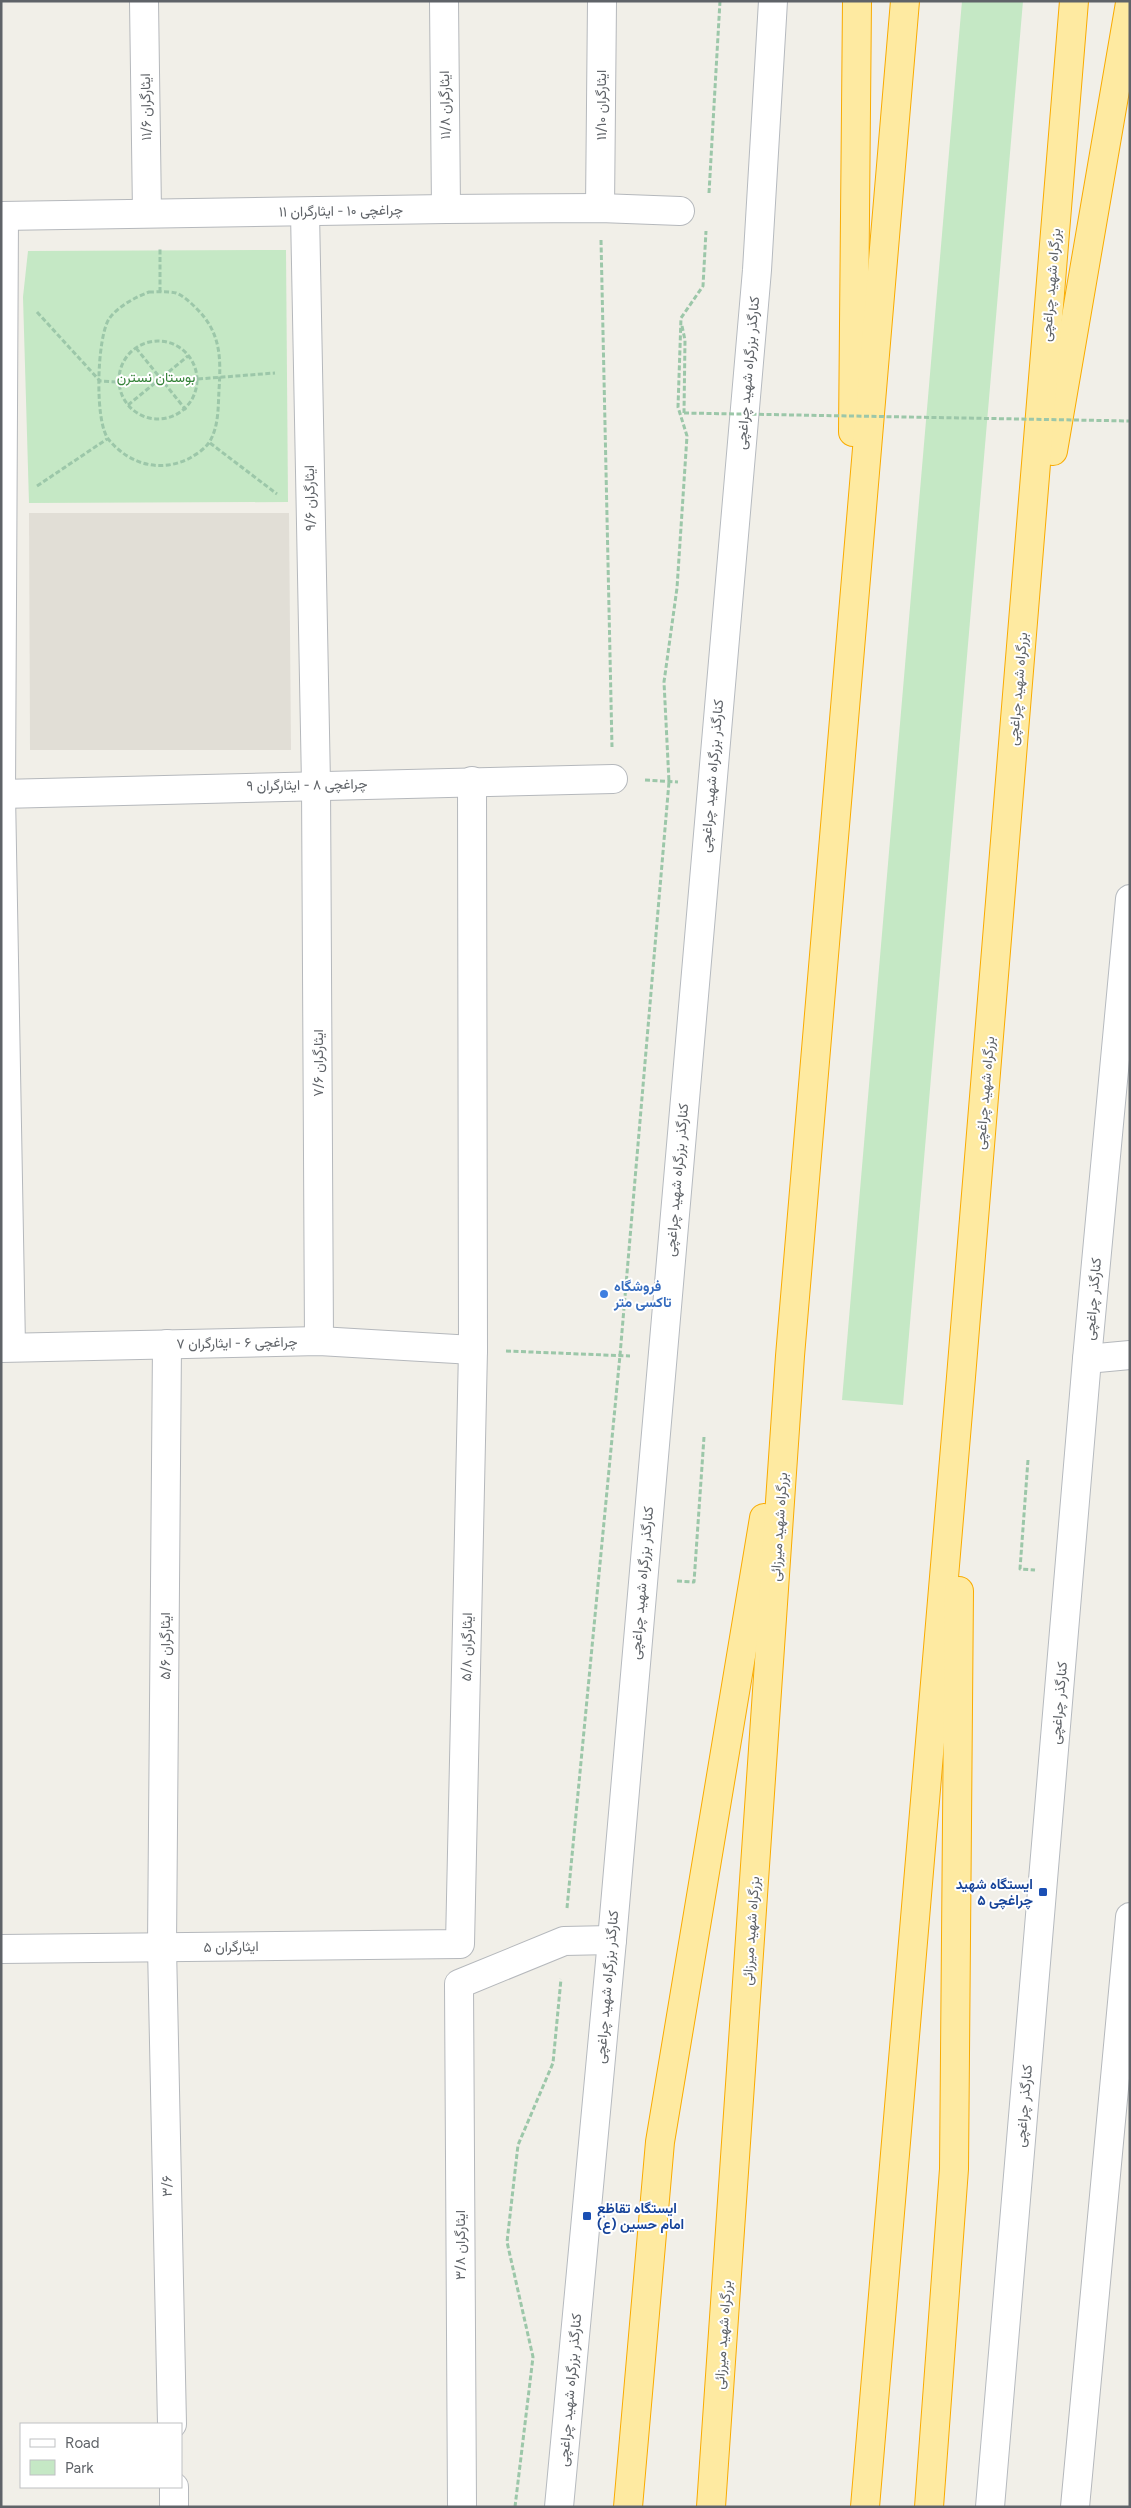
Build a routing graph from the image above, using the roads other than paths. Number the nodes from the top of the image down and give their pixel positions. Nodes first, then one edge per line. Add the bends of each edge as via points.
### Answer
1 (144, 1) edge
2 (444, 1) edge
3 (602, 1) edge
4 (773, 1) edge
5 (857, 1) edge
6 (905, 1) edge
7 (1074, 1) edge
8 (1130, 3) edge
9 (600, 208) junction
10 (446, 209) junction
11 (153, 212) junction
12 (305, 212) junction
13 (680, 212) dead end
14 (3, 216) edge
15 (1023, 627) junction
16 (850, 652) junction
17 (613, 779) road end
18 (472, 782) junction
19 (316, 784) junction
20 (1, 794) edge
21 (1130, 899) edge
22 (319, 1341) junction
23 (167, 1344) junction
24 (6, 1348) edge
25 (473, 1350) junction
26 (1130, 1355) edge
27 (790, 1356) junction
28 (1087, 1359) junction
29 (961, 1377) junction
30 (1130, 1917) edge
31 (612, 1940) junction
32 (460, 1944) joint
33 (162, 1947) junction
34 (1, 1949) edge
35 (172, 2423) edge
36 (174, 2488) edge
37 (174, 2507) edge
38 (462, 2507) edge
39 (559, 2507) edge
40 (628, 2507) edge
41 (711, 2507) edge
42 (865, 2507) edge
43 (929, 2507) edge
44 (990, 2507) edge
45 (1075, 2507) edge

1 - 11 street, ایثارگران ۱۱/۶
2 - 10 street, ایثارگران ۱۱/۸
3 - 9 street, ایثارگران ۱۱/۱۰
4 - 31 street, کنارگذر بزرگراه شهید چراغچی via 757,270
5 - 16 highway
6 - 16 highway
7 - 15 highway, بزرگراه شهید چراغچی
8 - 15 highway
9 - 10 street, چراغچی ۱۰ - ایثارگران ۱۱
9 - 13 street, چراغچی ۱۰ - ایثارگران ۱۱
10 - 12 street, چراغچی ۱۰ - ایثارگران ۱۱
11 - 12 street, چراغچی ۱۰ - ایثارگران ۱۱
11 - 14 street, چراغچی ۱۰ - ایثارگران ۱۱
12 - 19 street, ایثارگران ۹/۶
14 - 20 street
15 - 29 highway, بزرگراه شهید چراغچی
16 - 27 highway
17 - 18 street, چراغچی ۸ - ایثارگران ۹
18 - 19 street, چراغچی ۸ - ایثارگران ۹
18 - 25 street, ایثارگران ۵/۸
19 - 20 street, چراغچی ۸ - ایثارگران ۹
19 - 22 street, ایثارگران ۷/۶
20 - 24 street
21 - 28 street, کنارگذر چراغچی
22 - 23 street, چراغچی ۶ - ایثارگران ۷
22 - 25 street, چراغچی ۶ - ایثارگران ۷
23 - 24 street, چراغچی ۶ - ایثارگران ۷
23 - 33 street, ایثارگران ۵/۶
25 - 32 street, ایثارگران ۵/۸
26 - 28 street
27 - 40 highway via 660,2142
27 - 41 highway, بزرگراه شهید میرزائی
28 - 44 street, کنارگذر چراغچی
29 - 42 highway
29 - 43 highway via 954,2169
30 - 45 street
31 - 38 street, ایثارگران ۳/۸ via 564,1941 459,1984
31 - 39 street, کنارگذر بزرگراه شهید چراغچی
32 - 33 street, ایثارگران ۵
33 - 34 street, ایثارگران ۵
33 - 35 street, ۳/۶
36 - 37 street

